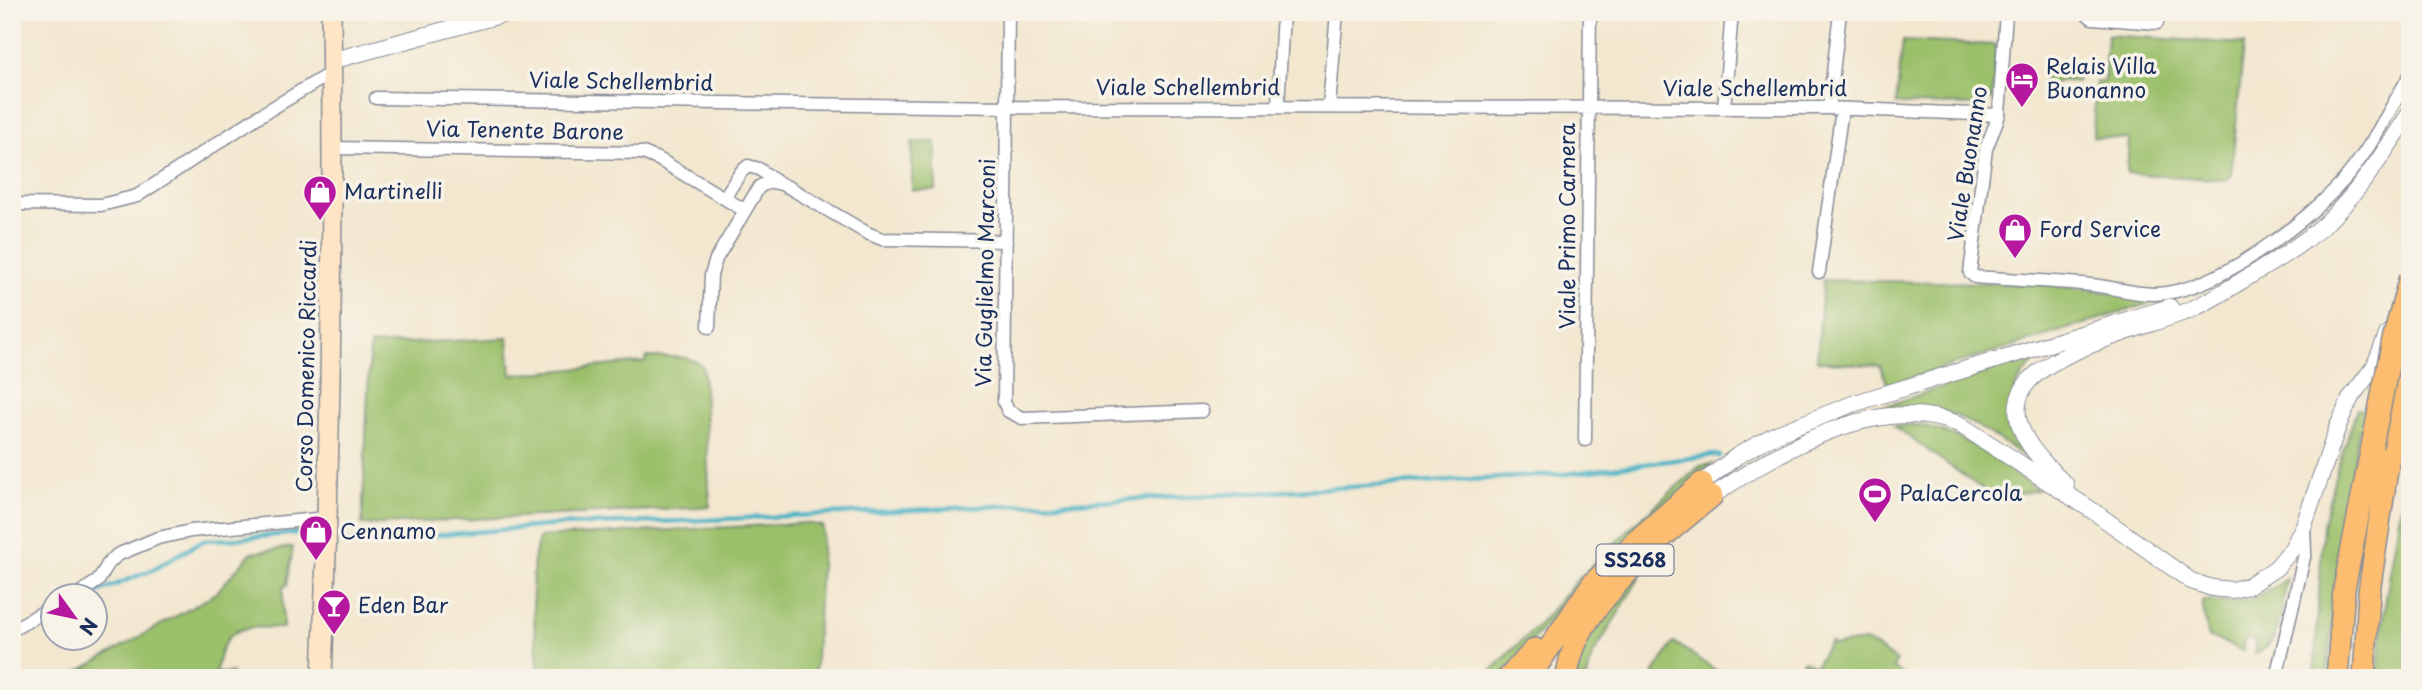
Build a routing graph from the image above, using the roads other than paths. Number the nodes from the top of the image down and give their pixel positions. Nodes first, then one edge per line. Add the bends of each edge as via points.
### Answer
1 (331, 12) edge
2 (511, 12) edge
3 (1008, 12) edge
4 (1283, 12) edge
5 (1337, 12) edge
6 (1590, 12) edge
7 (1732, 12) edge
8 (1840, 12) edge
9 (2006, 12) edge
10 (2085, 12) edge
11 (2159, 12) edge
12 (331, 67) junction
13 (2410, 75) edge
14 (376, 98) dead end
15 (1007, 107) junction
16 (1278, 107) junction
17 (1329, 107) junction
18 (1724, 108) junction
19 (1836, 108) junction
20 (1588, 109) junction
21 (2410, 113) edge
22 (1999, 115) junction
23 (333, 148) junction
24 (778, 182) junction
25 (724, 198) junction
26 (12, 204) edge
27 (744, 210) junction
28 (1006, 241) junction
29 (1819, 272) dead end
30 (2410, 279) edge
31 (2229, 288) junction
32 (709, 327) dead end
33 (2410, 356) edge
34 (1202, 411) dead end
35 (1586, 440) dead end
36 (2381, 448) junction
37 (1707, 490) junction
38 (2093, 511) junction
39 (327, 518) junction
40 (2304, 525) junction
41 (1652, 546) junction
42 (96, 582) edge
43 (1592, 584) junction
44 (38, 615) edge
45 (1562, 628) junction
46 (12, 630) edge
47 (322, 678) edge
48 (1508, 678) edge
49 (1529, 678) edge
50 (1567, 678) edge
51 (2276, 678) edge
52 (2337, 678) edge
53 (2364, 678) edge

1 - 12 main road, Corso Domenico Riccardi
2 - 12 street
3 - 15 street, Via Guglielmo Marconi
4 - 16 street
5 - 17 street
6 - 20 street, Viale Primo Carnera
7 - 18 street
8 - 19 street
9 - 22 street, Viale Buonanno
10 - 11 street via 2092,18 2157,23
12 - 23 main road, Corso Domenico Riccardi
12 - 26 street via 137,196 101,205
13 - 22 street, Viale Buonanno via 2343,181 2287,233 2221,273 2181,290 2154,294 2093,285 1975,278 1970,273 1986,149
14 - 15 street, Viale Schellembrid
15 - 16 street, Viale Schellembrid
15 - 28 street, Via Guglielmo Marconi
16 - 17 street, Viale Schellembrid
17 - 20 street, Viale Schellembrid
18 - 19 street, Viale Schellembrid
18 - 20 street, Viale Schellembrid
19 - 22 street, Viale Schellembrid
19 - 29 street
20 - 35 street, Viale Primo Carnera
21 - 31 street via 2357,190 2327,222
23 - 25 street, Via Tenente Barone via 643,153
23 - 39 main road, Corso Domenico Riccardi
24 - 25 street via 748,166
24 - 27 street via 759,187
24 - 28 street via 881,239
25 - 27 street, Via Tenente Barone
27 - 32 street via 710,275
28 - 34 street, Via Guglielmo Marconi via 1004,402 1008,411 1022,418
30 - 36 highway, bridge via 2393,340
30 - 40 street via 2374,367 2351,397 2338,426
31 - 37 street via 1855,403 1773,435 1737,456
31 - 38 street via 2194,308 2048,365 2025,386 2019,423 2028,446
33 - 36 highway
36 - 52 highway via 2344,589
36 - 53 highway
37 - 38 street via 1808,439 1872,418 1934,415 1959,424
37 - 41 highway, SS268
37 - 43 highway, SS268 via 1635,542
38 - 40 street via 2191,581 2232,590 2248,586 2276,568
39 - 42 street via 158,538 117,555
39 - 47 main road, Corso Domenico Riccardi
40 - 51 street via 2305,553
41 - 45 highway, SS268
41 - 50 highway via 1592,614 1572,651
43 - 45 highway, SS268
43 - 48 highway
44 - 46 street
45 - 49 highway, SS268

